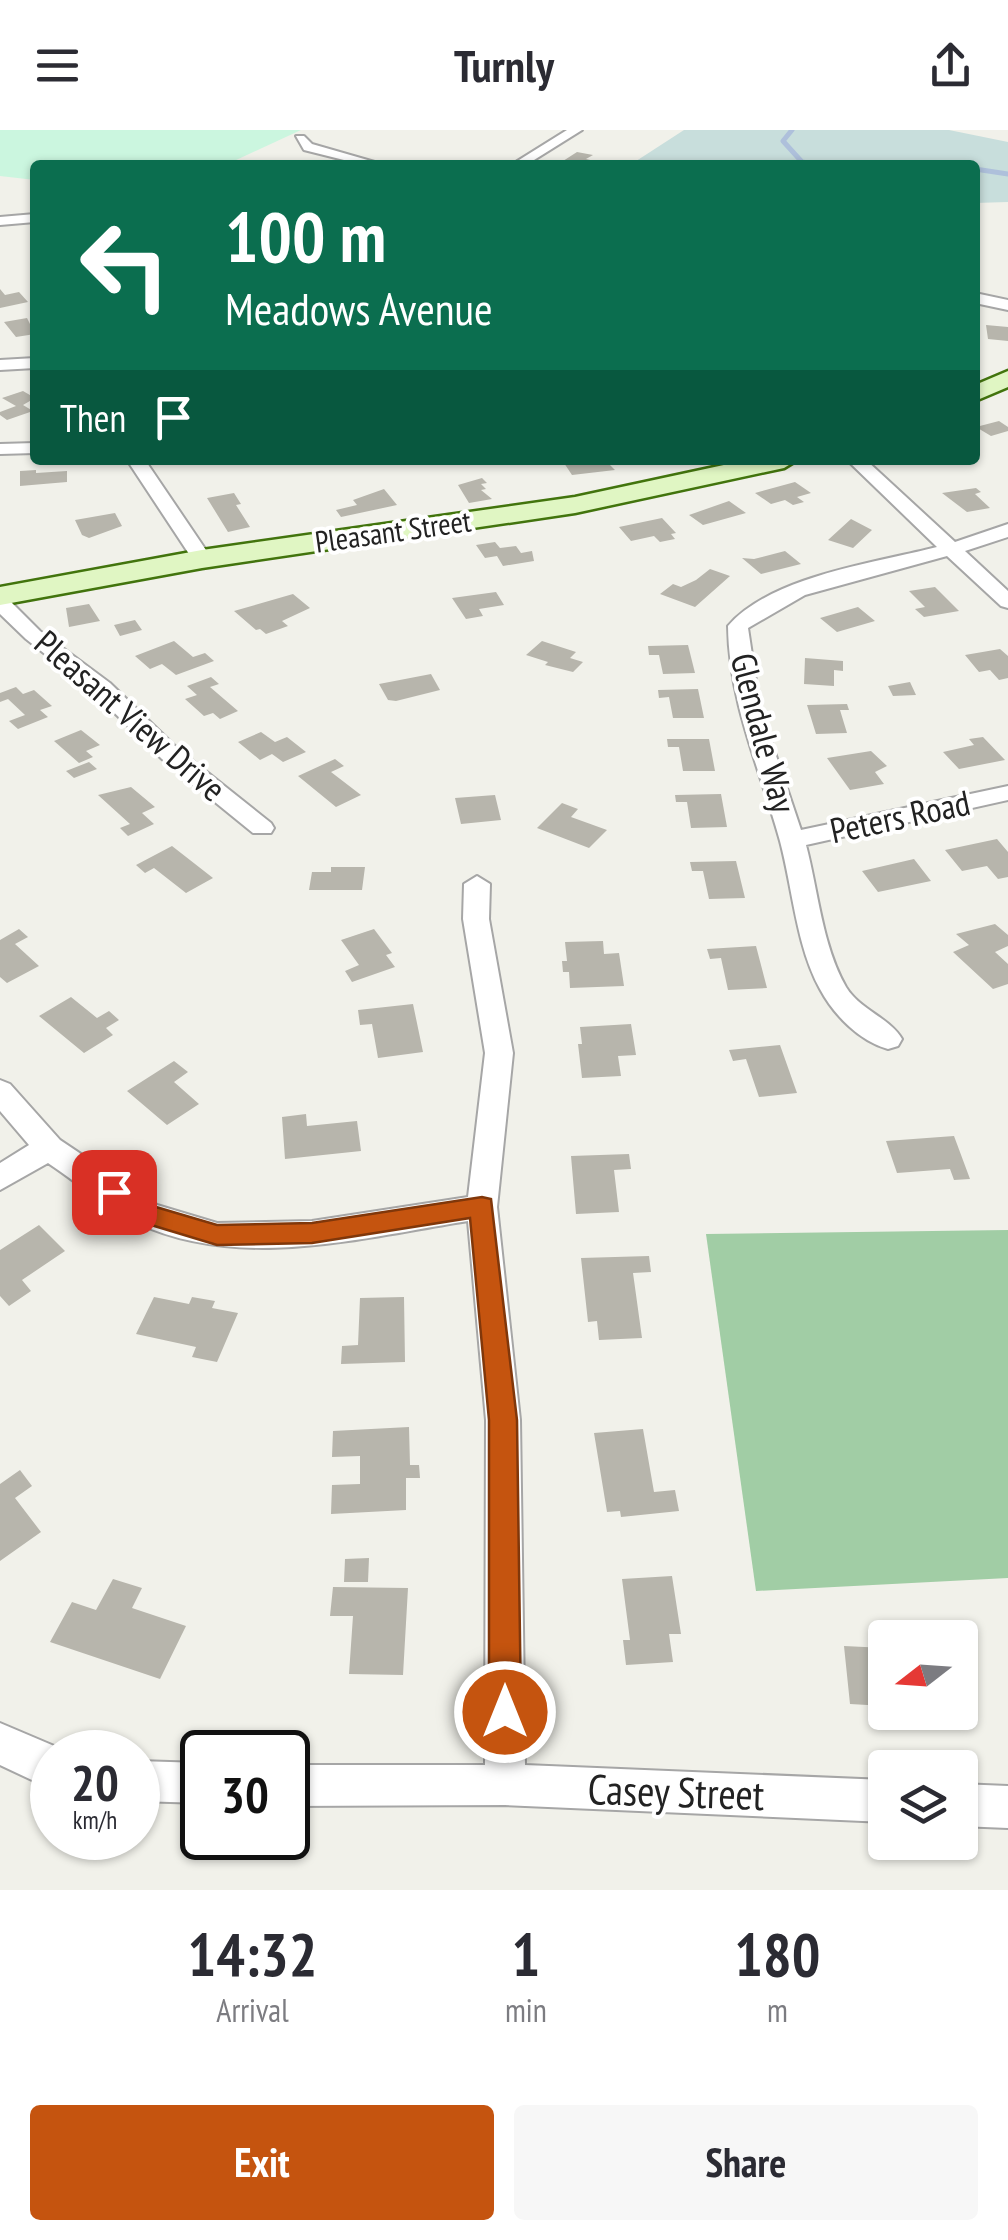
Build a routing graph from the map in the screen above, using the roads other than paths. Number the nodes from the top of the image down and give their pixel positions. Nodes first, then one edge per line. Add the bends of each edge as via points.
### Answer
1 (552, 130) edge
2 (573, 132) edge
3 (300, 139) dead end
4 (344, 160) edge
5 (525, 160) edge
6 (30, 218) edge
7 (0, 220) edge
8 (980, 299) edge
9 (1008, 305) edge
10 (30, 364) edge
11 (0, 365) edge
12 (1008, 378) edge
13 (980, 392) edge
14 (0, 448) edge
15 (30, 448) edge
16 (139, 465) edge
17 (761, 465) edge
18 (861, 465) edge
19 (1008, 530) edge
20 (953, 551) junction
21 (202, 559) junction
22 (0, 599) edge
23 (1008, 602) edge
24 (1008, 793) edge
25 (262, 828) dead end
26 (792, 840) junction
27 (477, 884) dead end
28 (888, 1039) dead end
29 (0, 1090) edge
30 (49, 1148) junction
31 (0, 1178) edge
32 (482, 1206) junction
33 (0, 1743) edge
34 (30, 1760) edge
35 (506, 1785) junction
36 (310, 1786) edge
37 (868, 1800) edge
38 (978, 1806) edge
39 (1008, 1807) edge

1 - 2 street
2 - 5 street
3 - 4 street
6 - 7 street
8 - 9 street
10 - 11 street
12 - 13 main road
14 - 15 street
16 - 21 street
17 - 21 main road, Pleasant Street via 575,505
18 - 20 street
19 - 20 street
20 - 23 street
20 - 26 street, Glendale Way via 810,586 738,626 742,686
21 - 22 main road, Pleasant Street
22 - 25 street, Pleasant View Drive via 33,635
24 - 26 street, Peters Road
26 - 28 street, Glendale Way via 830,983 851,1015
27 - 32 street via 478,935 499,1053
29 - 30 street
30 - 31 street
30 - 32 street via 147,1214 217,1235 312,1233
32 - 35 street via 503,1420
33 - 34 street
35 - 36 street, Casey Street
35 - 37 street, Casey Street
38 - 39 street

